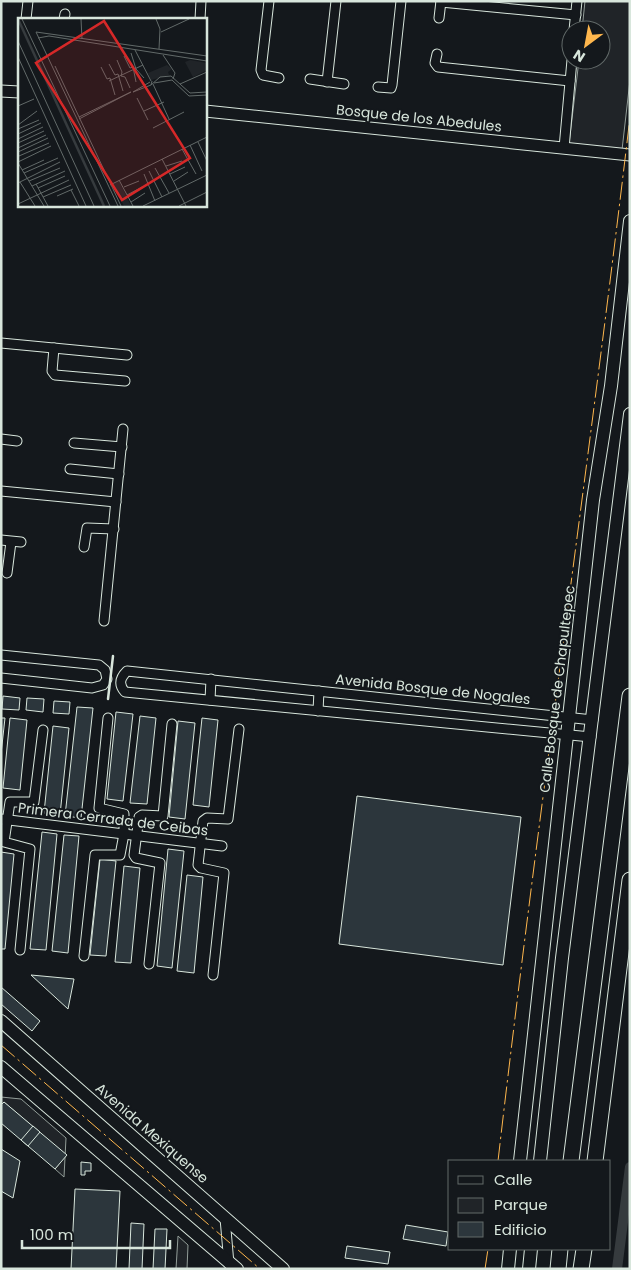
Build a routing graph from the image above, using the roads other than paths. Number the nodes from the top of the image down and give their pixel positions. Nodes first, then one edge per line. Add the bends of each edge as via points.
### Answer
1 (28, 1) edge
2 (202, 1) edge
3 (269, 1) edge
4 (336, 1) edge
5 (401, 1) edge
6 (577, 1) edge
7 (441, 2) edge
8 (576, 15) junction
9 (26, 18) edge
10 (200, 18) edge
11 (439, 18) dead end
12 (575, 20) edge
13 (437, 54) dead end
14 (571, 70) edge
15 (279, 78) dead end
16 (310, 79) dead end
17 (570, 81) junction
18 (327, 82) junction
19 (344, 84) dead end
20 (378, 87) dead end
21 (1, 91) edge
22 (18, 92) edge
23 (206, 110) edge
24 (564, 148) junction
25 (630, 154) edge
26 (630, 220) edge
27 (1, 343) edge
28 (54, 348) junction
29 (127, 355) dead end
30 (125, 381) dead end
31 (630, 414) edge
32 (123, 429) dead end
33 (1, 439) edge
34 (17, 441) dead end
35 (74, 443) dead end
36 (122, 446) junction
37 (70, 469) dead end
38 (119, 474) junction
39 (1, 491) edge
40 (116, 502) junction
41 (114, 529) junction
42 (1, 540) edge
43 (11, 542) junction
44 (21, 542) dead end
45 (84, 547) dead end
46 (8, 573) dead end
47 (104, 621) dead end
48 (1, 655) edge
49 (1, 678) edge
50 (211, 679) junction
51 (319, 691) junction
52 (630, 696) edge
53 (210, 700) junction
54 (318, 711) junction
55 (544, 714) junction
56 (570, 717) junction
57 (108, 718) dead end
58 (593, 720) junction
59 (172, 724) dead end
60 (239, 729) dead end
61 (43, 730) dead end
62 (542, 732) junction
63 (567, 735) junction
64 (591, 737) junction
65 (4, 820) edge
66 (124, 834) junction
67 (136, 836) junction
68 (200, 843) junction
69 (222, 846) dead end
70 (630, 880) edge
71 (20, 950) dead end
72 (84, 956) dead end
73 (149, 964) dead end
74 (213, 975) dead end
75 (1, 1021) edge
76 (1, 1067) edge
77 (520, 1160) edge
78 (540, 1160) edge
79 (571, 1160) edge
80 (594, 1160) edge
81 (225, 1218) junction
82 (510, 1250) edge
83 (531, 1250) edge
84 (560, 1250) edge
85 (584, 1250) edge
86 (231, 1266) edge
87 (283, 1269) edge
88 (508, 1269) edge
89 (529, 1269) edge
90 (558, 1269) edge
91 (581, 1269) edge

1 - 9 street
2 - 10 street
3 - 15 street via 261,70 263,75
4 - 18 street
5 - 20 street via 392,85 391,88
6 - 8 street
7 - 8 street
7 - 11 street
8 - 12 street
13 - 17 street via 435,63 438,67
14 - 17 street
16 - 18 street
17 - 24 street
18 - 19 street
21 - 22 street
23 - 24 street, Bosque de los Abedules
24 - 25 street, Bosque de los Abedules
26 - 56 main road, Calle Bosque de Chapultepec via 611,386 593,500
27 - 28 street
28 - 29 street
28 - 30 street via 52,371 55,375
31 - 58 main road
32 - 36 street
33 - 34 street
35 - 36 street
36 - 38 street
37 - 38 street
38 - 40 street
39 - 40 street
40 - 41 street
41 - 45 street via 87,528
41 - 47 street
42 - 43 street
43 - 44 street
43 - 46 street
48 - 49 street via 99,665 105,670 107,679 103,685 92,688
50 - 51 street, Avenida Bosque de Nogales
50 - 53 street
50 - 53 street, Avenida Bosque de Nogales via 127,671 120,681 125,692
51 - 54 street, Avenida Bosque de Nogales
51 - 55 street, Avenida Bosque de Nogales
52 - 79 highway
53 - 54 street, Avenida Bosque de Nogales
54 - 62 street, Avenida Bosque de Nogales
55 - 56 street, Avenida Bosque de Nogales
55 - 62 street, Avenida Bosque de Nogales
56 - 58 street, Avenida Bosque de Nogales
56 - 63 main road, Calle Bosque de Chapultepec
57 - 66 street via 99,808 124,814
58 - 64 main road
59 - 67 street via 163,816 141,816
60 - 68 street via 228,819 205,819
61 - 65 street via 34,802 12,801
62 - 63 street, Avenida Bosque de Nogales
63 - 64 street, Avenida Bosque de Nogales
63 - 77 main road, Calle Bosque de Chapultepec
64 - 78 main road
65 - 66 street, Primera Cerrada de Ceibas
65 - 71 street via 5,843 30,849
66 - 67 street, Primera Cerrada de Ceibas
66 - 72 street via 120,855 95,855
67 - 68 street, Primera Cerrada de Ceibas
67 - 73 street via 134,857 160,862
68 - 69 street, Primera Cerrada de Ceibas
68 - 74 street via 199,866 224,872
70 - 80 highway
75 - 81 main road, Avenida Mexiquense
76 - 86 main road
81 - 86 street
81 - 87 main road, Avenida Mexiquense
82 - 88 main road
83 - 89 main road
84 - 90 highway
85 - 91 highway

